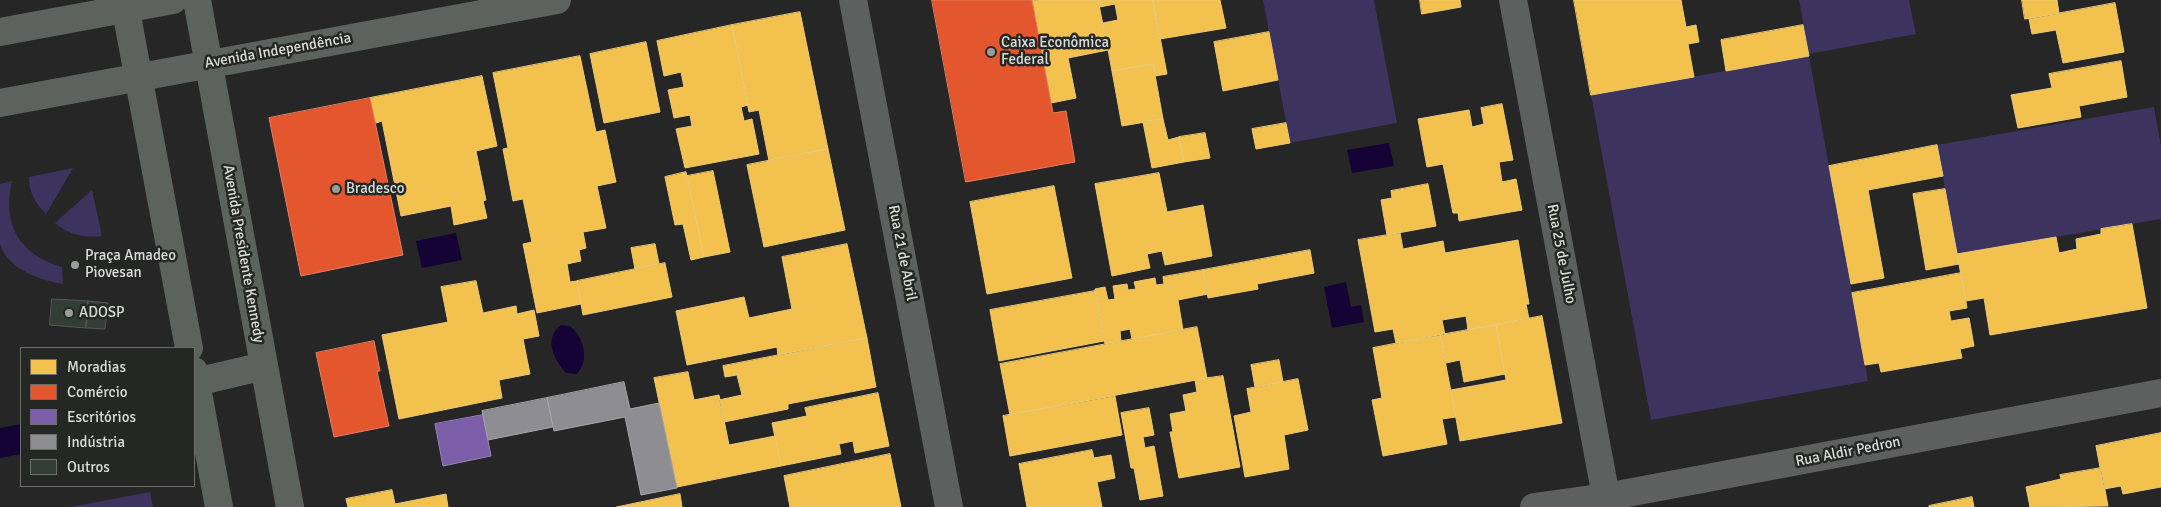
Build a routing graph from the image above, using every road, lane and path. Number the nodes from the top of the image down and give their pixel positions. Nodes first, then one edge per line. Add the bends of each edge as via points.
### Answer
1 (174, 0) edge
2 (197, 0) edge
3 (557, 0) edge
4 (853, 0) edge
5 (1514, 0) edge
6 (125, 4) edge
7 (517, 4) edge
8 (0, 32) edge
9 (208, 64) junction
10 (138, 77) junction
11 (0, 103) edge
12 (190, 347) edge
13 (264, 366) junction
14 (195, 377) edge
15 (2161, 394) edge
16 (1607, 502) edge
17 (219, 507) edge
18 (290, 507) edge
19 (949, 507) edge
20 (1534, 507) edge

1 - 6 main road
2 - 9 main road, Avenida Presidente Kennedy
3 - 7 main road, Avenida Independência
4 - 19 street, Rua 21 de Abril
5 - 16 street, Rua 25 de Julho
6 - 8 main road
6 - 10 main road
7 - 9 main road, Avenida Independência
9 - 10 main road, Avenida Independência
9 - 13 main road, Avenida Presidente Kennedy
10 - 11 main road, Avenida Independência
10 - 12 main road
13 - 14 main road
13 - 18 main road, Avenida Presidente Kennedy
14 - 17 main road
15 - 16 street, Rua Aldir Pedron
16 - 20 street, Rua Aldir Pedron

